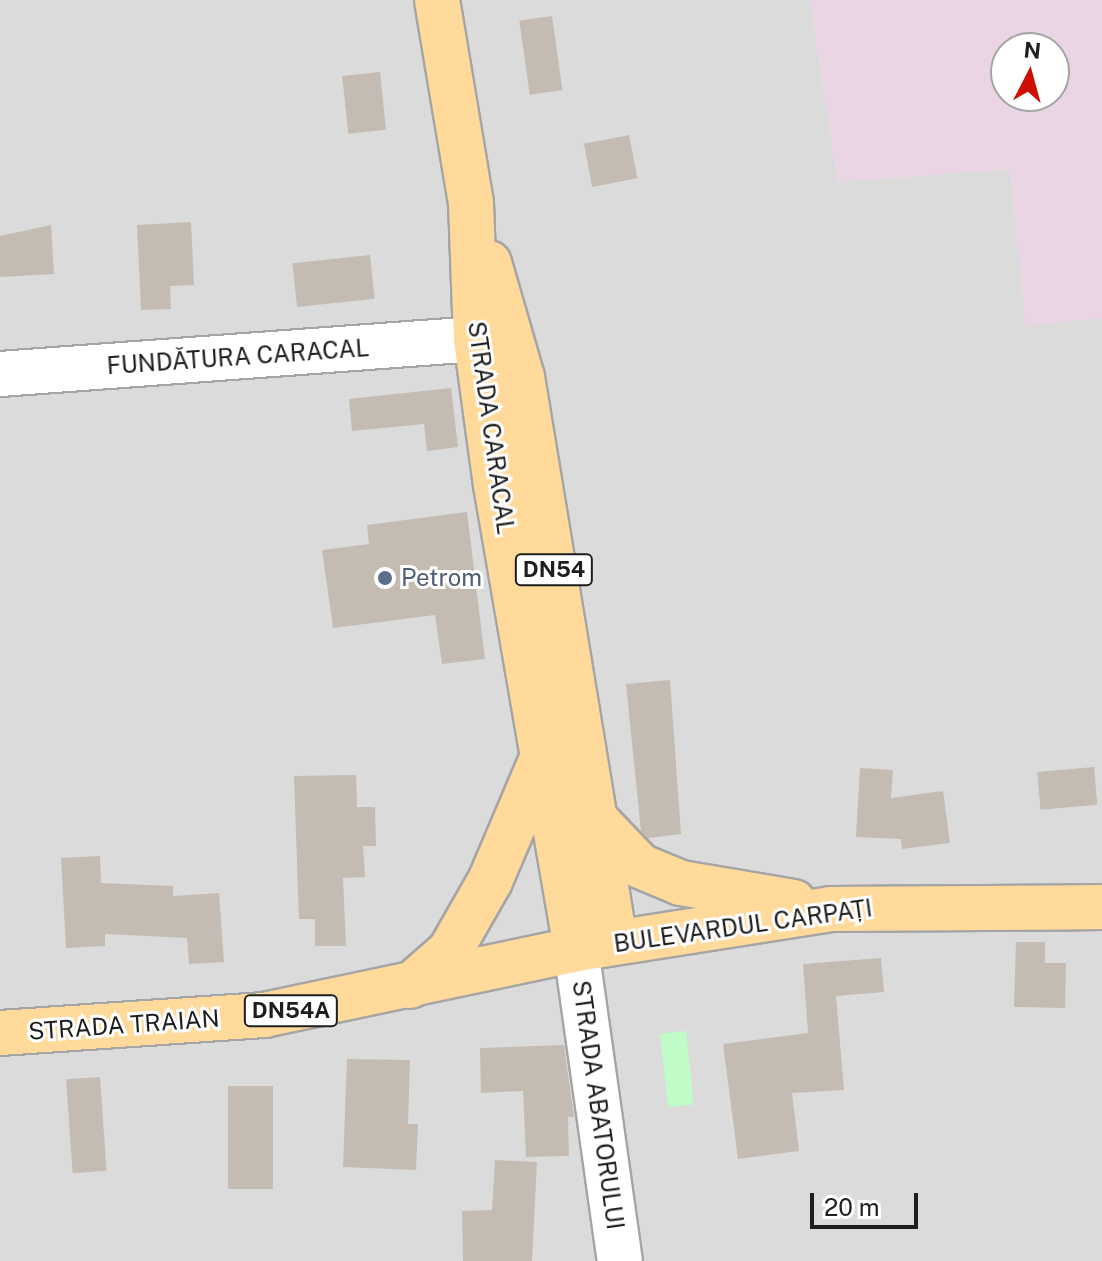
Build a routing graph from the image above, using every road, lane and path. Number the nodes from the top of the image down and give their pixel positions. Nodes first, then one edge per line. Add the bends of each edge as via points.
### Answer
1 (437, 0) edge
2 (471, 203) junction
3 (476, 339) junction
4 (0, 374) edge
5 (543, 756) junction
6 (595, 819) junction
7 (1102, 907) edge
8 (830, 909) junction
9 (596, 946) junction
10 (409, 988) junction
11 (0, 1033) edge
12 (620, 1261) edge

1 - 2 main road, STRADA CARACAL / DN54
2 - 3 main road, STRADA CARACAL / DN54
2 - 6 main road, DN54 via 522,377
3 - 4 street, FUNDĂTURA CARACAL
3 - 5 main road, STRADA CARACAL / DN54
5 - 9 main road, STRADA CARACAL / DN54
5 - 10 main road via 490,881 450,951
6 - 8 main road via 640,866 681,883
6 - 9 main road, DN54
7 - 8 main road, BULEVARDUL CARPAȚI
8 - 9 main road, BULEVARDUL CARPAȚI
9 - 10 main road, STRADA TRAIAN / DN54A
9 - 12 street, STRADA ABATORULUI
10 - 11 main road, STRADA TRAIAN / DN54A via 264,1015

